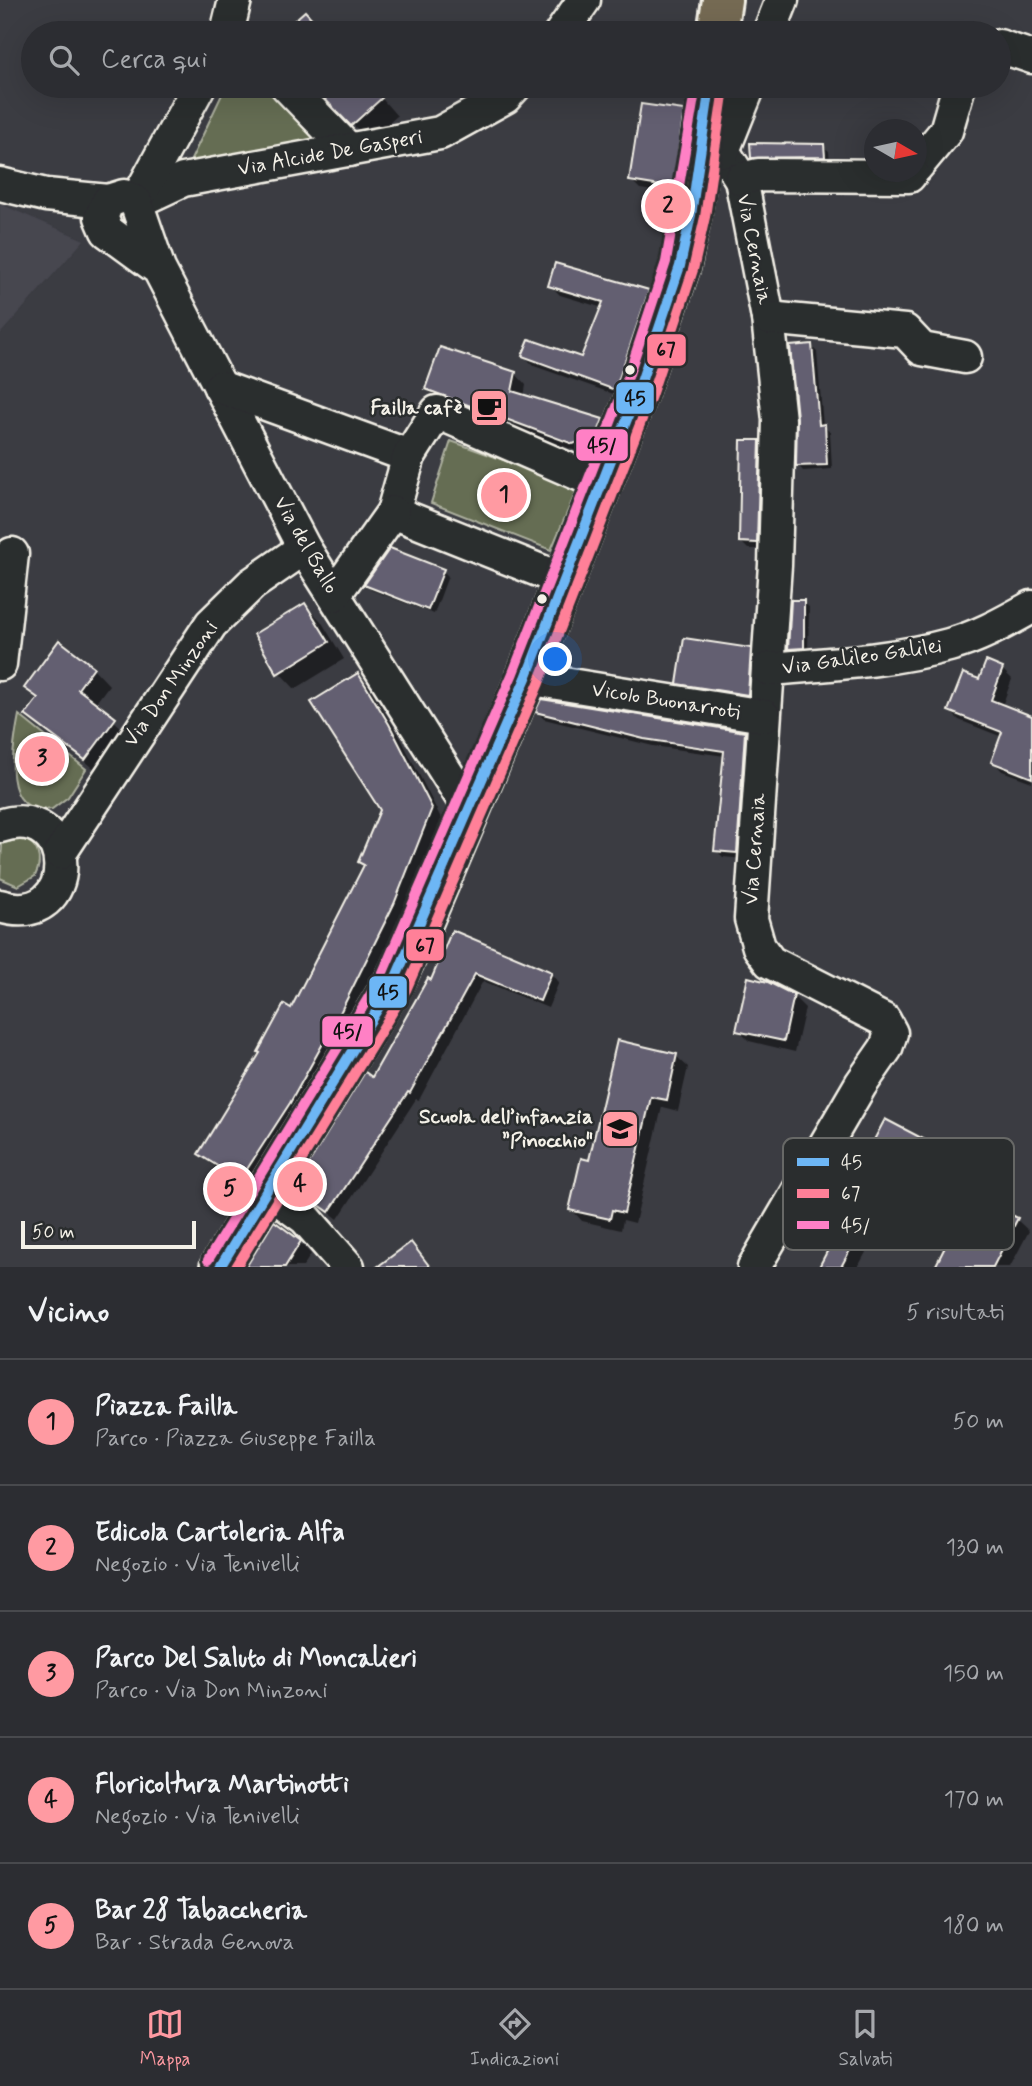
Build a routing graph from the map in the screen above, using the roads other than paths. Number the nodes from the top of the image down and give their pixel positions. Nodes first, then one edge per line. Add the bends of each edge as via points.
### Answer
1 (584, 0) edge
2 (722, 0) edge
3 (782, 0) edge
4 (569, 21) edge
5 (719, 21) edge
6 (774, 21) edge
7 (1011, 50) edge
8 (1032, 57) edge
9 (192, 98) edge
10 (299, 98) edge
11 (503, 98) edge
12 (710, 98) edge
13 (742, 98) edge
14 (956, 98) edge
15 (349, 150) junction
16 (712, 150) junction
17 (927, 154) edge
18 (864, 176) edge
19 (741, 179) junction
20 (0, 184) edge
21 (121, 217) junction
22 (768, 318) junction
23 (965, 357) dead end
24 (220, 387) junction
25 (409, 456) junction
26 (602, 484) junction
27 (393, 512) junction
28 (304, 548) junction
29 (12, 554) dead end
30 (563, 580) junction
31 (334, 595) junction
32 (1032, 607) edge
33 (0, 664) edge
34 (768, 669) junction
35 (526, 678) junction
36 (764, 716) junction
37 (87, 808) junction
38 (470, 810) junction
39 (13, 820) edge
40 (60, 853) junction
41 (0, 906) edge
42 (829, 1138) edge
43 (271, 1187) junction
44 (783, 1217) edge
45 (220, 1267) edge
46 (348, 1267) edge
47 (754, 1267) edge

1 - 4 street
2 - 5 main road
3 - 6 street
7 - 8 street
9 - 21 street
10 - 15 street
11 - 15 street, Via Alcide De Gasperi via 440,134
12 - 16 main road
13 - 16 street
14 - 17 street via 947,131
15 - 21 street, Via Alcide De Gasperi via 183,180
16 - 19 street, Via Cernaia
16 - 26 main road via 680,266
18 - 19 street, Via Cernaia via 758,175
19 - 22 street, Via Cernaia
20 - 21 street
21 - 24 street, Via del Ballo via 159,269
22 - 23 street, Via Cernaia via 905,331 922,349
22 - 34 street, Via Cernaia via 779,420
24 - 25 street
24 - 28 street, Via del Ballo
25 - 26 street via 437,412
25 - 27 street
26 - 30 main road
27 - 30 street
27 - 31 street
28 - 31 street, Via del Ballo
28 - 37 street, Via Don Minzoni via 252,584 211,624
29 - 33 street
30 - 35 main road
31 - 38 street, Via del Ballo
32 - 34 street, Via Galileo Galilei via 949,648
34 - 36 street, Via Cernaia
35 - 36 street, Vicolo Buonarroti
35 - 38 main road
36 - 42 street, Via Cernaia via 751,919 760,947 770,962 884,1020 891,1033
37 - 39 street
37 - 40 street, Via Don Minzoni
38 - 43 main road via 393,984
39 - 40 street via 49,835
40 - 41 street via 59,881 42,903 29,908
43 - 45 main road
43 - 46 street
44 - 47 street, Via Cernaia

